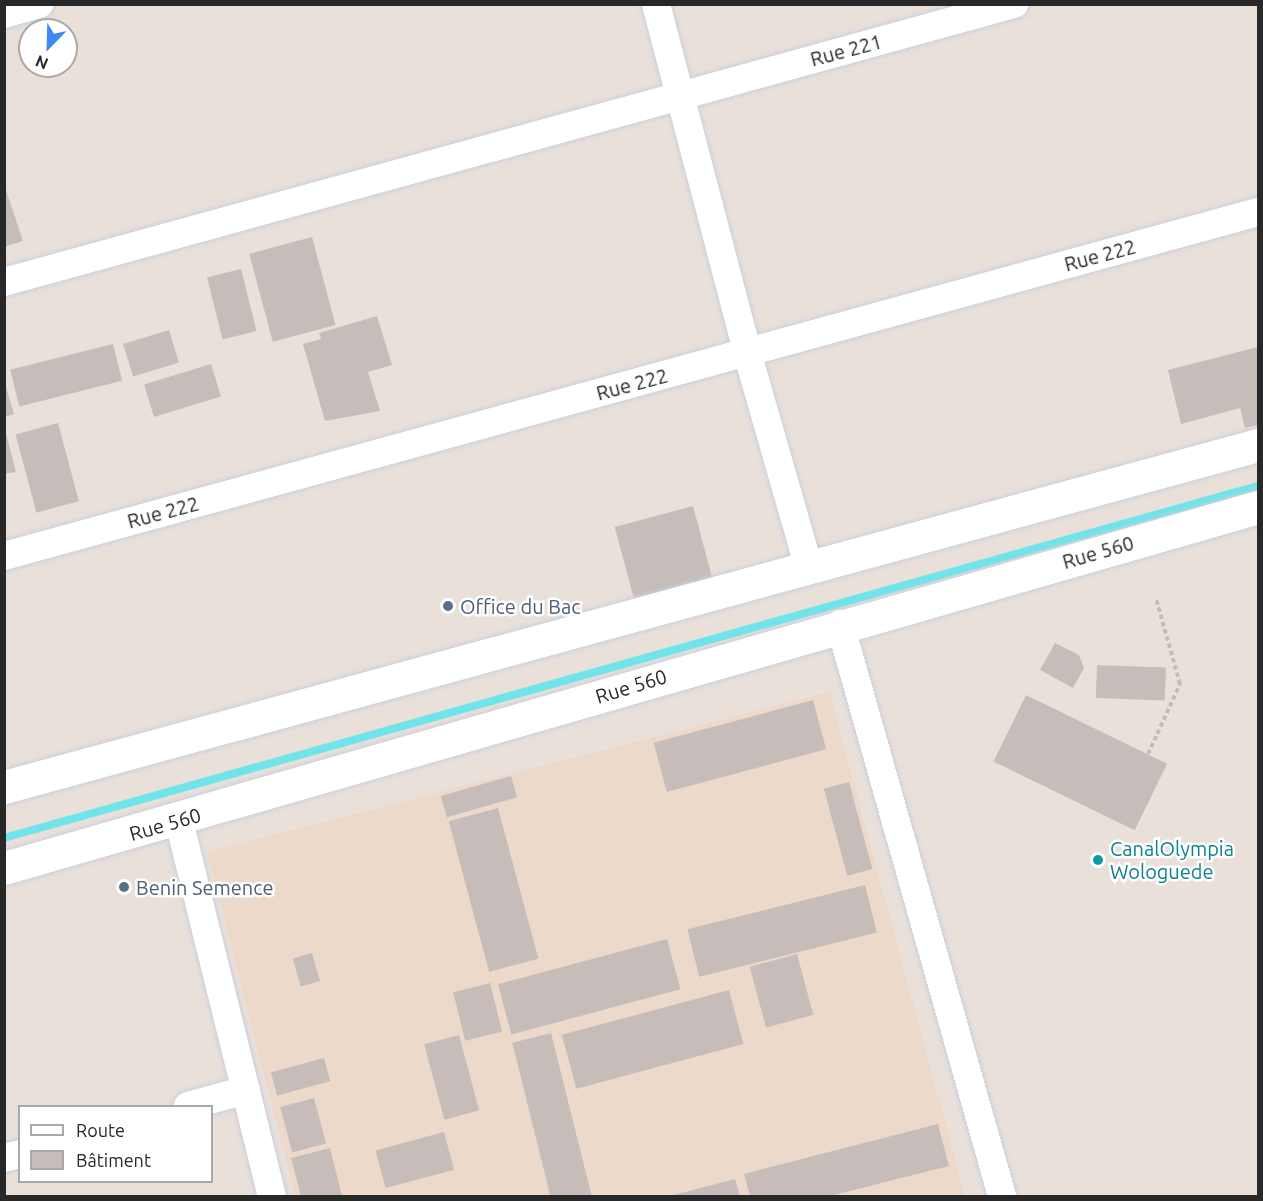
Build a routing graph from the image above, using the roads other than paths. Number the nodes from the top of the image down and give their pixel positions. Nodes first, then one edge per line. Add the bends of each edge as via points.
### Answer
1 (40, 4) edge
2 (656, 4) edge
3 (1014, 4) edge
4 (4, 14) edge
5 (678, 96) junction
6 (1258, 212) edge
7 (4, 282) edge
8 (747, 352) junction
9 (1258, 445) edge
10 (1258, 507) edge
11 (4, 556) edge
12 (810, 568) junction
13 (840, 624) junction
14 (4, 788) edge
15 (179, 821) junction
16 (4, 868) edge
17 (246, 1090) junction
18 (195, 1105) edge
19 (272, 1197) edge
20 (1002, 1197) edge

1 - 4 street
2 - 5 street
3 - 5 street, Rue 221
5 - 7 street, Rue 221
5 - 8 street
6 - 8 street, Rue 222
8 - 11 street, Rue 222
8 - 12 street
9 - 12 main road
10 - 13 main road, Rue 560
12 - 14 main road
13 - 15 main road, Rue 560
13 - 20 street
15 - 16 main road, Rue 560
15 - 17 street
17 - 18 street
17 - 19 street

